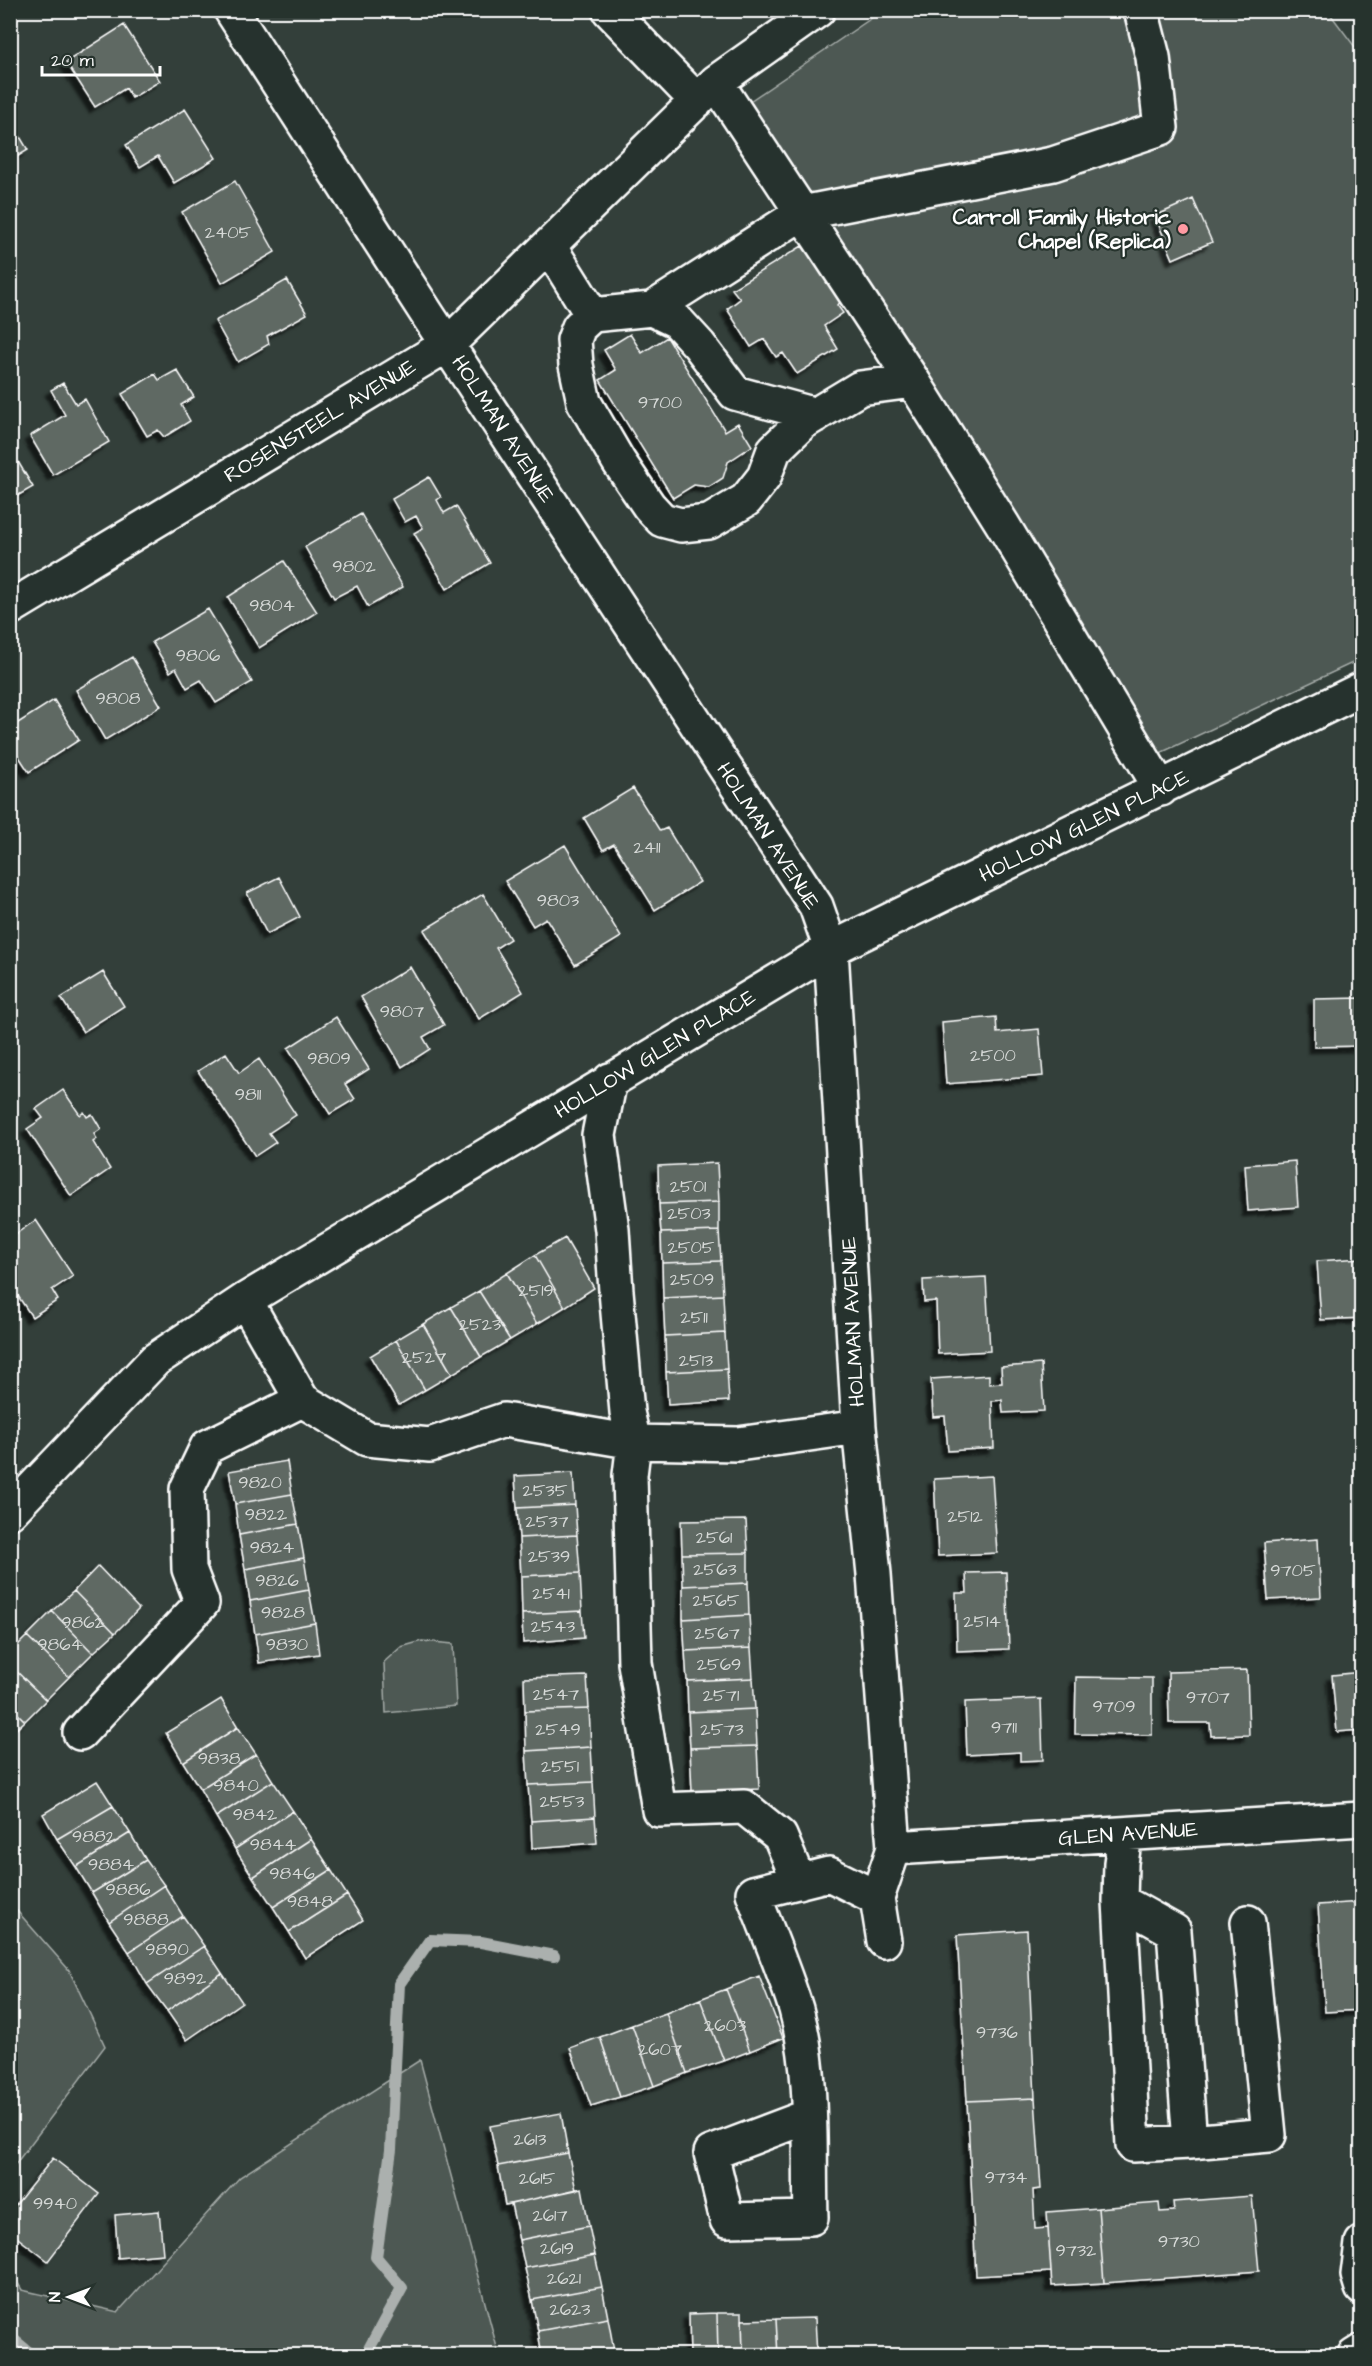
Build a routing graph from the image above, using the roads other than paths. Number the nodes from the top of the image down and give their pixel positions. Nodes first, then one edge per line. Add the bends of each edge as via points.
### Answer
1 (231, 10) edge
2 (609, 10) edge
3 (818, 10) edge
4 (1141, 10) edge
5 (707, 92) junction
6 (802, 213) junction
7 (549, 246) junction
8 (652, 309) junction
9 (592, 315) junction
10 (447, 345) junction
11 (914, 381) junction
12 (816, 415) junction
13 (10, 608) edge
14 (1362, 689) edge
15 (1161, 789) junction
16 (831, 950) junction
17 (610, 1080) junction
18 (245, 1300) junction
19 (302, 1400) junction
20 (859, 1427) junction
21 (634, 1442) junction
22 (10, 1512) edge
23 (80, 1733) dead end
24 (1362, 1819) edge
25 (1125, 1835) junction
26 (894, 1848) junction
27 (799, 1882) junction
28 (877, 1898) junction
29 (1120, 1901) junction
30 (1248, 1922) dead end
31 (884, 1941) dead end
32 (808, 2116) dead end
33 (1190, 2142) junction
34 (1362, 2351) edge
35 (1354, 2355) edge

1 - 10 street, HOLMAN AVENUE
2 - 5 street
3 - 5 street, ROSENSTEEL AVENUE
4 - 6 street via 1153,57 1161,128 1053,164
5 - 6 street
5 - 7 street, ROSENSTEEL AVENUE
6 - 8 street
6 - 11 street
7 - 9 street
7 - 10 street, ROSENSTEEL AVENUE
8 - 9 street
8 - 12 street via 677,321 735,393
9 - 12 street via 579,327 574,340 584,402 619,462 662,520 681,525 709,522 746,500 764,477 774,450
10 - 13 street, ROSENSTEEL AVENUE
10 - 16 street, HOLMAN AVENUE via 816,906
11 - 12 street via 860,388
11 - 15 street
14 - 15 street, HOLLOW GLEN PLACE
15 - 16 street, HOLLOW GLEN PLACE
16 - 17 street, HOLLOW GLEN PLACE
16 - 20 street, HOLMAN AVENUE
17 - 18 street, HOLLOW GLEN PLACE
17 - 21 street via 599,1135 612,1230 627,1412
18 - 19 street
18 - 22 street, HOLLOW GLEN PLACE via 155,1360
19 - 21 street via 367,1439 430,1445 504,1420
19 - 23 street via 207,1447 187,1489 189,1569 202,1603
20 - 21 street via 738,1444
20 - 26 street, HOLMAN AVENUE
21 - 27 street via 630,1475 635,1663 659,1810 744,1807 780,1836
24 - 25 street, GLEN AVENUE
25 - 26 street, GLEN AVENUE
25 - 29 street
26 - 28 street, HOLMAN AVENUE
27 - 28 street via 829,1874
27 - 32 street via 753,1893 796,2010 807,2072
28 - 31 street, HOLMAN AVENUE
29 - 33 street via 1174,1931
29 - 33 street via 1133,2145
30 - 33 street via 1269,2135
34 - 35 street

